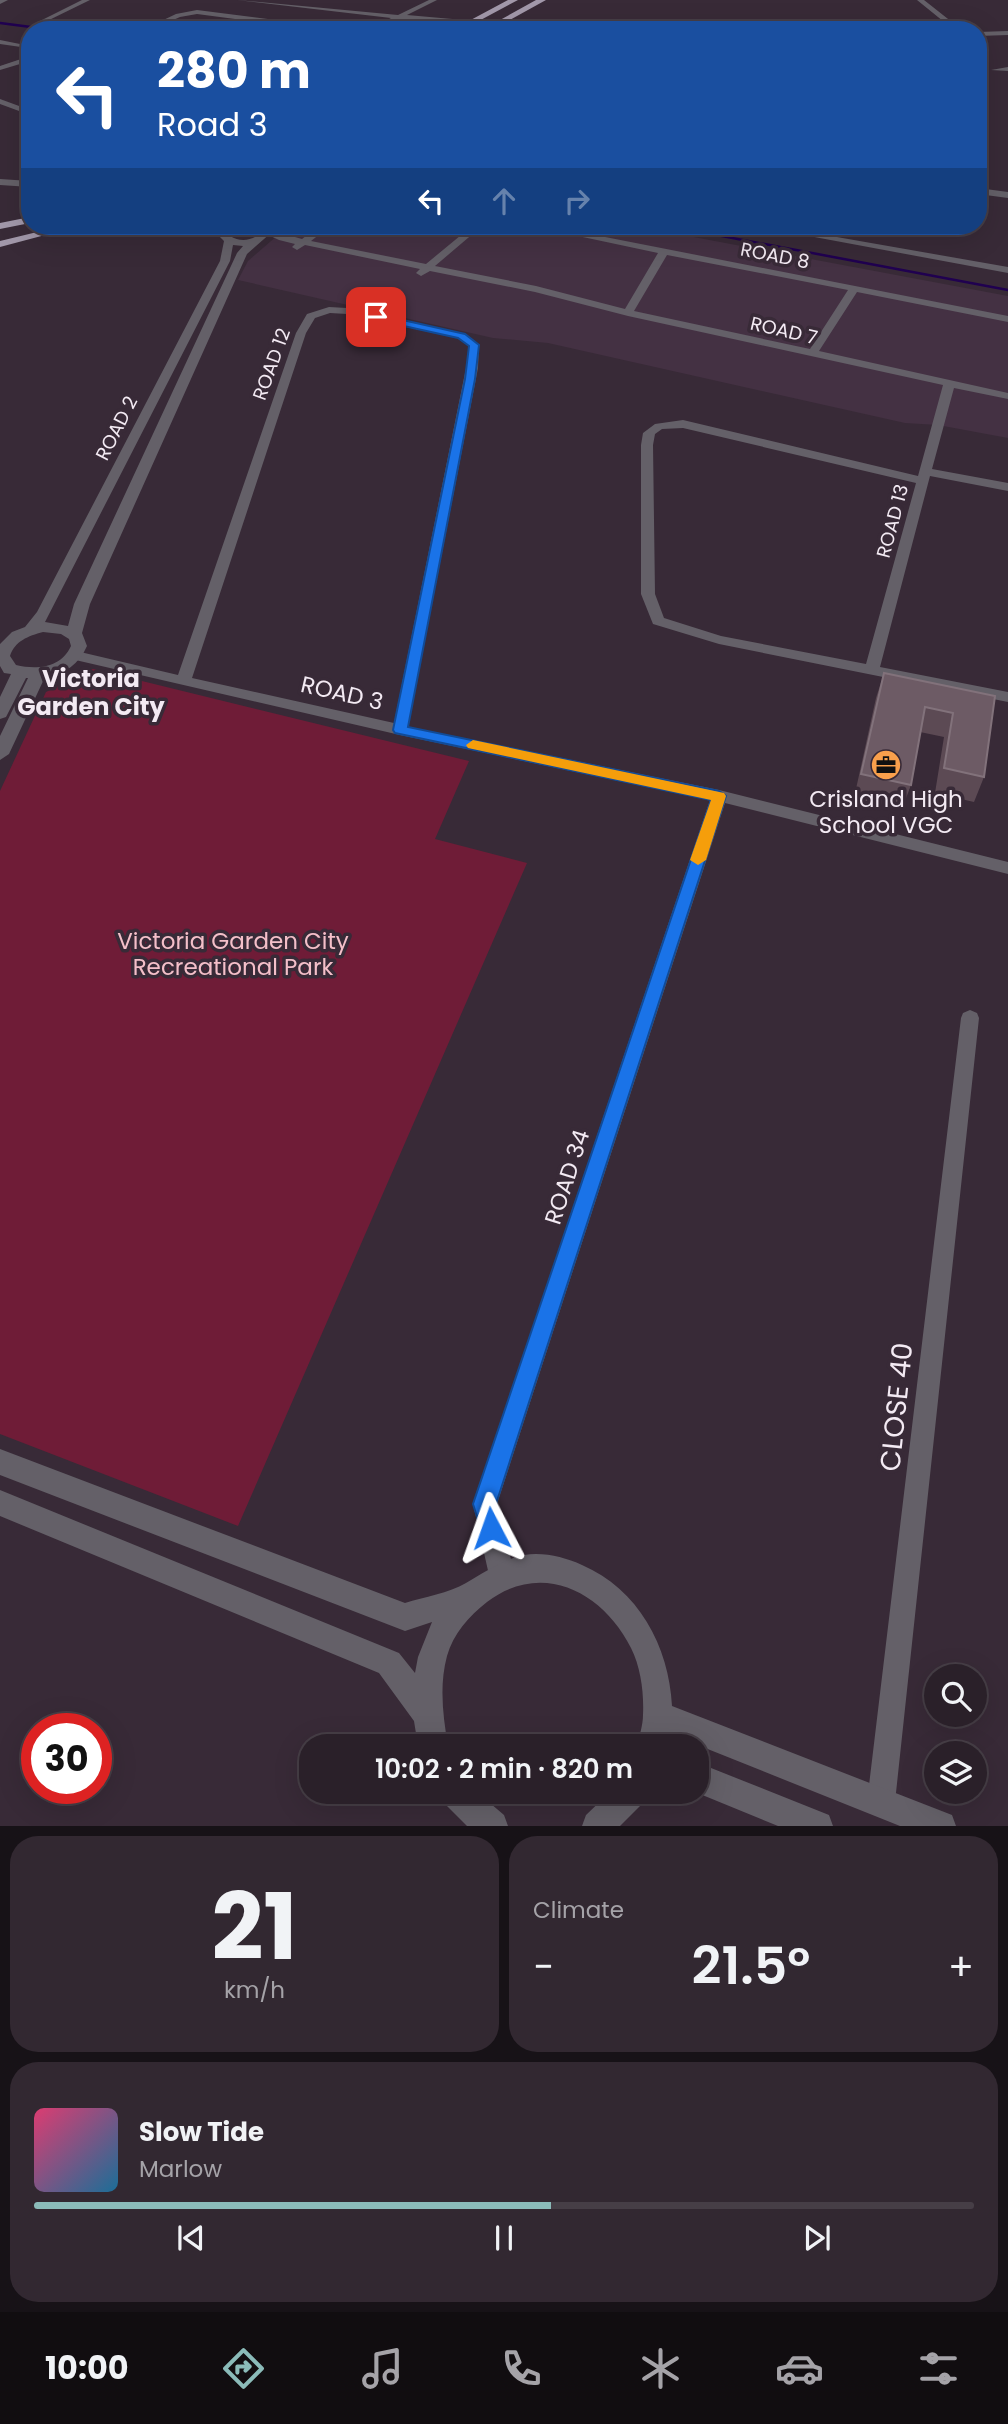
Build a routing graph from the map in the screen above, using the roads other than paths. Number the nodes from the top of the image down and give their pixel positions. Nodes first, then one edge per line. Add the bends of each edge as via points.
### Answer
1 (5, 0) edge
2 (87, 0) edge
3 (240, 0) edge
4 (281, 0) edge
5 (435, 0) edge
6 (514, 0) edge
7 (542, 0) edge
8 (920, 0) edge
9 (268, 1) edge
10 (0, 2) edge
11 (404, 15) junction
12 (43, 21) edge
13 (167, 21) edge
14 (268, 21) edge
15 (391, 21) edge
16 (472, 21) joint
17 (503, 21) edge
18 (947, 21) edge
19 (1008, 33) edge
20 (987, 34) edge
21 (0, 42) edge
22 (21, 45) dead end
23 (21, 61) edge
24 (0, 68) edge
25 (1008, 69) edge
26 (995, 70) dead end
27 (0, 93) edge
28 (0, 101) edge
29 (21, 103) edge
30 (21, 105) edge
31 (21, 109) edge
32 (11, 114) dead end
33 (0, 182) edge
34 (21, 183) edge
35 (987, 192) edge
36 (1008, 195) edge
37 (21, 221) edge
38 (0, 226) edge
39 (37, 235) edge
40 (230, 235) edge
41 (241, 235) edge
42 (259, 235) edge
43 (276, 235) edge
44 (313, 235) edge
45 (466, 235) edge
46 (582, 235) edge
47 (811, 235) edge
48 (256, 241) junction
49 (0, 244) edge
50 (300, 245) junction
51 (664, 251) junction
52 (424, 270) junction
53 (1008, 270) edge
54 (854, 289) junction
55 (638, 295) junction
56 (602, 306) junction
57 (628, 313) junction
58 (1008, 318) edge
59 (812, 355) junction
60 (949, 384) junction
61 (1008, 396) edge
62 (924, 477) junction
63 (1008, 487) edge
64 (30, 629) junction
65 (74, 634) junction
66 (1, 656) edge
67 (76, 656) junction
68 (872, 668) junction
69 (20, 673) junction
70 (38, 674) junction
71 (184, 680) junction
72 (1008, 697) edge
73 (0, 713) edge
74 (400, 730) junction
75 (0, 754) edge
76 (719, 796) junction
77 (1008, 868) edge
78 (970, 1018) dead end
79 (0, 1462) edge
80 (0, 1503) edge
81 (502, 1575) junction
82 (470, 1596) junction
83 (426, 1712) junction
84 (658, 1715) junction
85 (431, 1734) edge
86 (654, 1734) edge
87 (709, 1782) edge
88 (881, 1802) junction
89 (467, 1804) edge
90 (620, 1804) edge
91 (493, 1825) edge
92 (599, 1825) edge
93 (818, 1825) edge
94 (941, 1825) edge

1 - 10 street
2 - 12 street
3 - 9 street
4 - 11 street
5 - 11 street
6 - 16 highway
7 - 17 highway
8 - 18 street
9 - 11 street
11 - 15 street
11 - 16 street
13 - 14 street via 187,13
19 - 20 street
21 - 22 street
23 - 24 street
25 - 26 street
27 - 29 street
28 - 30 street
31 - 32 street
33 - 34 street
35 - 36 street
37 - 38 highway
39 - 49 highway
40 - 64 street, ROAD 2 via 225,261 44,614
41 - 48 street
42 - 48 street, ROAD 2
43 - 50 street, ROAD 7
44 - 50 street
45 - 52 street
46 - 51 street, ROAD 8
47 - 53 street
48 - 50 street, ROAD 7
48 - 65 street, ROAD 2 via 242,253 82,604
50 - 52 street, ROAD 7
51 - 54 street, ROAD 8
51 - 55 street
52 - 56 street, ROAD 7 via 526,295 553,295
54 - 58 street, ROAD 8
54 - 59 street
55 - 56 street
55 - 57 street
56 - 57 street, ROAD 7
57 - 59 street, ROAD 7
59 - 60 street, ROAD 7
60 - 61 street, ROAD 7
60 - 62 street, ROAD 13
62 - 63 street
62 - 68 street, ROAD 13
62 - 68 street via 683,424 659,426 649,433 648,594 658,621 719,640
64 - 65 street via 55,627
64 - 66 street via 10,641
65 - 67 street via 80,648
66 - 69 street via 10,669
67 - 70 street via 58,669
67 - 71 street, ROAD 3
68 - 72 street
69 - 70 street
69 - 73 street
70 - 75 street
71 - 74 street, ROAD 3
71 - 74 street, ROAD 12 via 301,332 311,316 347,311 461,336 474,345 472,368
74 - 76 street, ROAD 3
76 - 77 street, ROAD 3
76 - 81 street, ROAD 34 via 485,1504
78 - 88 street, CLOSE 40
79 - 82 street via 405,1617
80 - 83 street via 389,1663
81 - 82 street
81 - 84 street via 539,1568 576,1575 610,1596 637,1628 653,1669
82 - 83 street via 444,1628 429,1669
83 - 85 street
84 - 86 street
84 - 88 street
87 - 93 street
88 - 94 street
89 - 91 street
90 - 92 street

